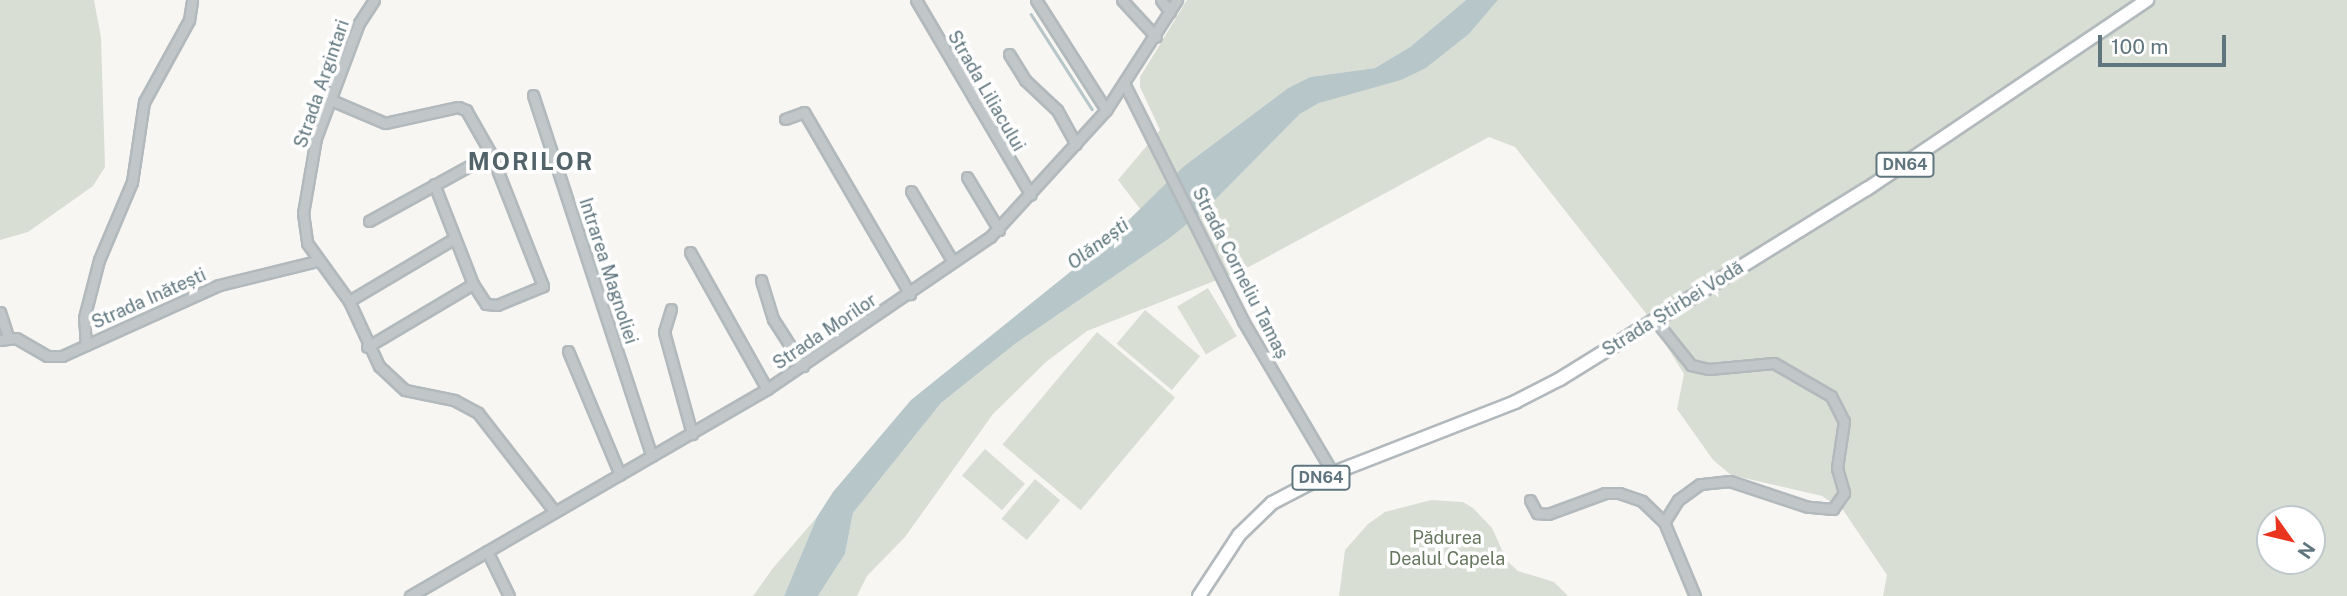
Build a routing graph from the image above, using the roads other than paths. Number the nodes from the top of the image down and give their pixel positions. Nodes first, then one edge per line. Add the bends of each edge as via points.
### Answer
1 (192, 0) edge
2 (374, 0) edge
3 (916, 0) edge
4 (1036, 0) edge
5 (1122, 0) edge
6 (1161, 0) edge
7 (1178, 0) edge
8 (2147, 0) edge
9 (1170, 12) junction
10 (1156, 37) junction
11 (1009, 54) dead end
12 (1125, 85) junction
13 (533, 95) dead end
14 (331, 100) junction
15 (1106, 110) junction
16 (785, 119) dead end
17 (1076, 144) junction
18 (491, 154) junction
19 (967, 177) dead end
20 (433, 184) junction
21 (911, 191) dead end
22 (1031, 195) junction
23 (369, 221) dead end
24 (999, 230) junction
25 (455, 238) junction
26 (690, 252) dead end
27 (317, 261) junction
28 (953, 262) junction
29 (761, 280) dead end
30 (473, 284) junction
31 (910, 294) junction
32 (349, 301) junction
33 (671, 309) dead end
34 (0, 312) edge
35 (1656, 320) junction
36 (4, 338) edge
37 (86, 345) junction
38 (367, 347) junction
39 (568, 351) dead end
40 (803, 366) junction
41 (767, 389) junction
42 (692, 434) junction
43 (652, 456) junction
44 (1333, 473) junction
45 (620, 475) junction
46 (1530, 500) dead end
47 (555, 512) junction
48 (1664, 522) junction
49 (487, 551) junction
50 (410, 596) edge
51 (509, 596) edge
52 (1199, 596) edge
53 (1695, 596) edge

1 - 37 street via 189,20 144,102 132,182 99,260 84,318
2 - 14 street, Strada Argintari via 359,23
3 - 22 street, Strada Liliacului
4 - 15 street
5 - 10 street
6 - 9 street
7 - 9 street, Strada Morilor
8 - 35 main road, Strada Știrbei Vodă / DN64 via 1910,161
9 - 10 street, Strada Morilor
10 - 12 street, Strada Morilor
11 - 17 street via 1025,80 1057,110
12 - 15 street, Strada Morilor
12 - 44 street, Strada Corneliu Tamaș via 1243,321
13 - 43 street, Intrarea Magnoliei
14 - 18 street via 384,123 458,107 474,120
14 - 27 street, Strada Argintari via 316,138 303,214 302,229
15 - 17 street, Strada Morilor
16 - 31 street via 804,112
17 - 22 street, Strada Morilor
18 - 20 street
18 - 30 street via 544,286 493,306 481,299
19 - 24 street
20 - 23 street
20 - 25 street
21 - 28 street
22 - 24 street, Strada Morilor
24 - 28 street, Strada Morilor
25 - 30 street
25 - 32 street
26 - 41 street
27 - 32 street, Strada Argintari
27 - 37 street, Strada Inătești via 219,285
28 - 31 street, Strada Morilor
29 - 40 street via 774,319
30 - 38 street
31 - 40 street, Strada Morilor
32 - 38 street, Strada Argintari
33 - 42 street via 664,332
34 - 36 street
35 - 44 main road, Strada Știrbei Vodă / DN64 via 1542,389
35 - 48 street via 1691,365 1709,369 1752,361 1774,363 1831,396 1844,421 1837,468 1843,494 1833,509 1713,481 1690,490
36 - 37 street, Strada Inătești via 53,357
38 - 47 street, Strada Argintari via 379,366 405,390 462,403 487,420
39 - 45 street
40 - 41 street, Strada Morilor
41 - 42 street, Strada Morilor
42 - 43 street, Strada Morilor
43 - 45 street, Strada Morilor
44 - 52 main road, Strada Știrbei Vodă / DN64 via 1286,494 1259,513
45 - 47 street, Strada Morilor
46 - 48 street via 1537,513 1548,514 1605,493 1619,493 1642,500
47 - 49 street, Strada Morilor
48 - 53 street
49 - 50 street, Strada Morilor
49 - 51 street

